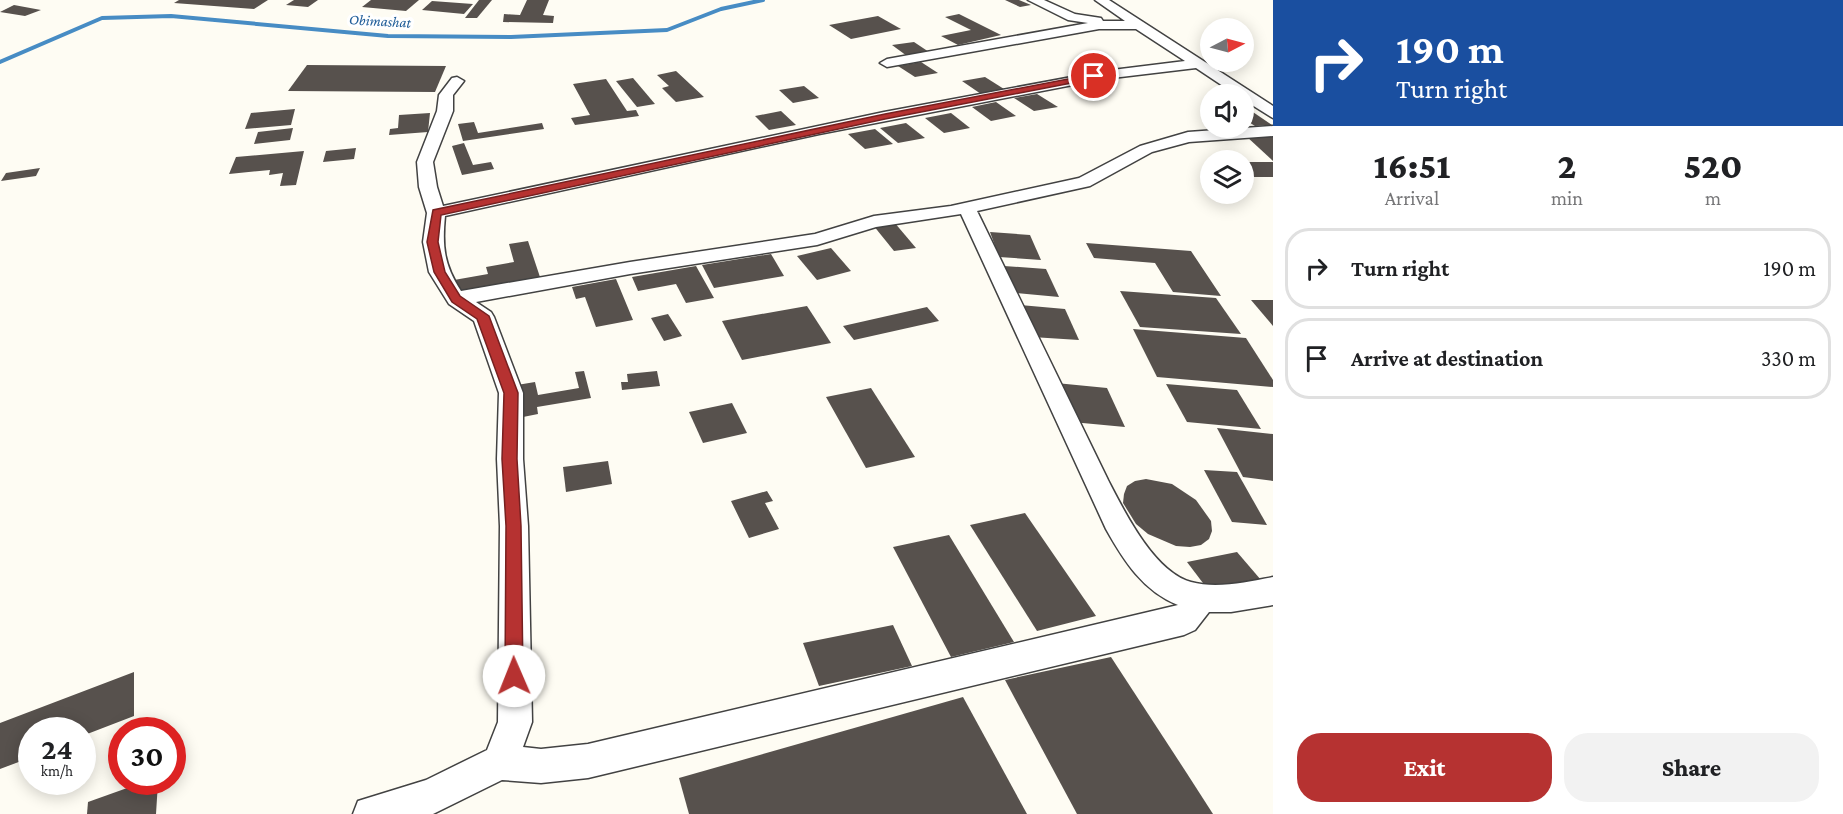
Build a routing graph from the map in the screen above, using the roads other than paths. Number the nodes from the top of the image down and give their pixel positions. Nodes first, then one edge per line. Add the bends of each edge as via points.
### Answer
1 (1034, 0) edge
2 (1101, 0) edge
3 (1113, 24) junction
4 (1138, 25) junction
5 (887, 63) dead end
6 (1198, 64) junction
7 (457, 81) dead end
8 (1273, 113) edge
9 (1273, 131) edge
10 (436, 213) junction
11 (970, 213) dead end
12 (456, 299) junction
13 (1273, 591) edge
14 (1194, 598) junction
15 (500, 762) junction
16 (372, 814) edge

1 - 3 street via 1072,17
2 - 4 street
3 - 4 street
3 - 5 street
4 - 6 street
6 - 8 street
6 - 10 street via 1074,79
7 - 10 street via 446,95 445,111 425,162
9 - 12 street via 1188,137 1146,149 1084,182 951,211 874,222 817,239
10 - 12 street via 433,242 439,272
11 - 14 street via 1101,492 1133,549 1163,583
12 - 15 street via 483,316 511,393 515,722
13 - 14 street via 1216,601
14 - 15 street via 1196,608 1184,620 588,761 541,766
15 - 16 street via 431,797

